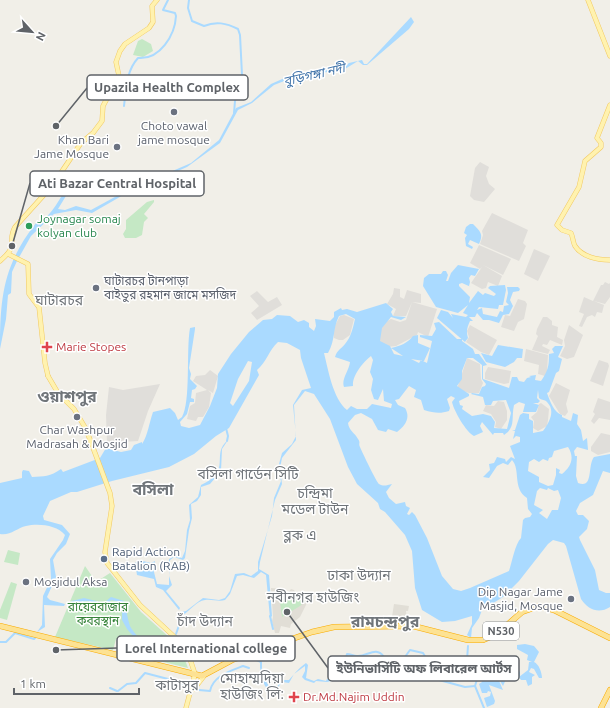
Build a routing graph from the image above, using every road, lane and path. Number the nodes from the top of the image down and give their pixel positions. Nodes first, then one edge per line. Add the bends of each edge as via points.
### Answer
1 (157, 0) edge
2 (588, 0) edge
3 (610, 56) edge
4 (610, 105) edge
5 (10, 256) junction
6 (610, 260) edge
7 (0, 261) edge
8 (0, 626) edge
9 (610, 638) edge
10 (196, 674) junction
11 (204, 676) junction
12 (194, 690) junction
13 (610, 690) edge
14 (610, 696) edge
15 (188, 702) junction
16 (187, 708) edge
17 (602, 708) edge

1 - 5 main road via 152,6 153,22 150,28 120,50 116,62 119,76 104,106 102,121 83,142 55,183 16,226 12,232 14,244
2 - 3 main road
4 - 6 main road via 597,138 602,145 585,161 581,183 557,225 571,234 574,246 581,251 596,259
5 - 7 main road
5 - 10 main road via 28,264 30,294 39,307 48,376 83,424 92,441 109,490 112,510 106,548 108,564 140,605 180,642
8 - 10 highway
9 - 11 highway, N530 via 552,608 539,606 522,612 497,634 482,640 468,640 412,626 334,627 312,632 232,660
10 - 11 highway
10 - 12 main road
10 - 15 main road
11 - 12 main road
12 - 15 main road
13 - 17 highway
14 - 17 highway
15 - 16 main road

